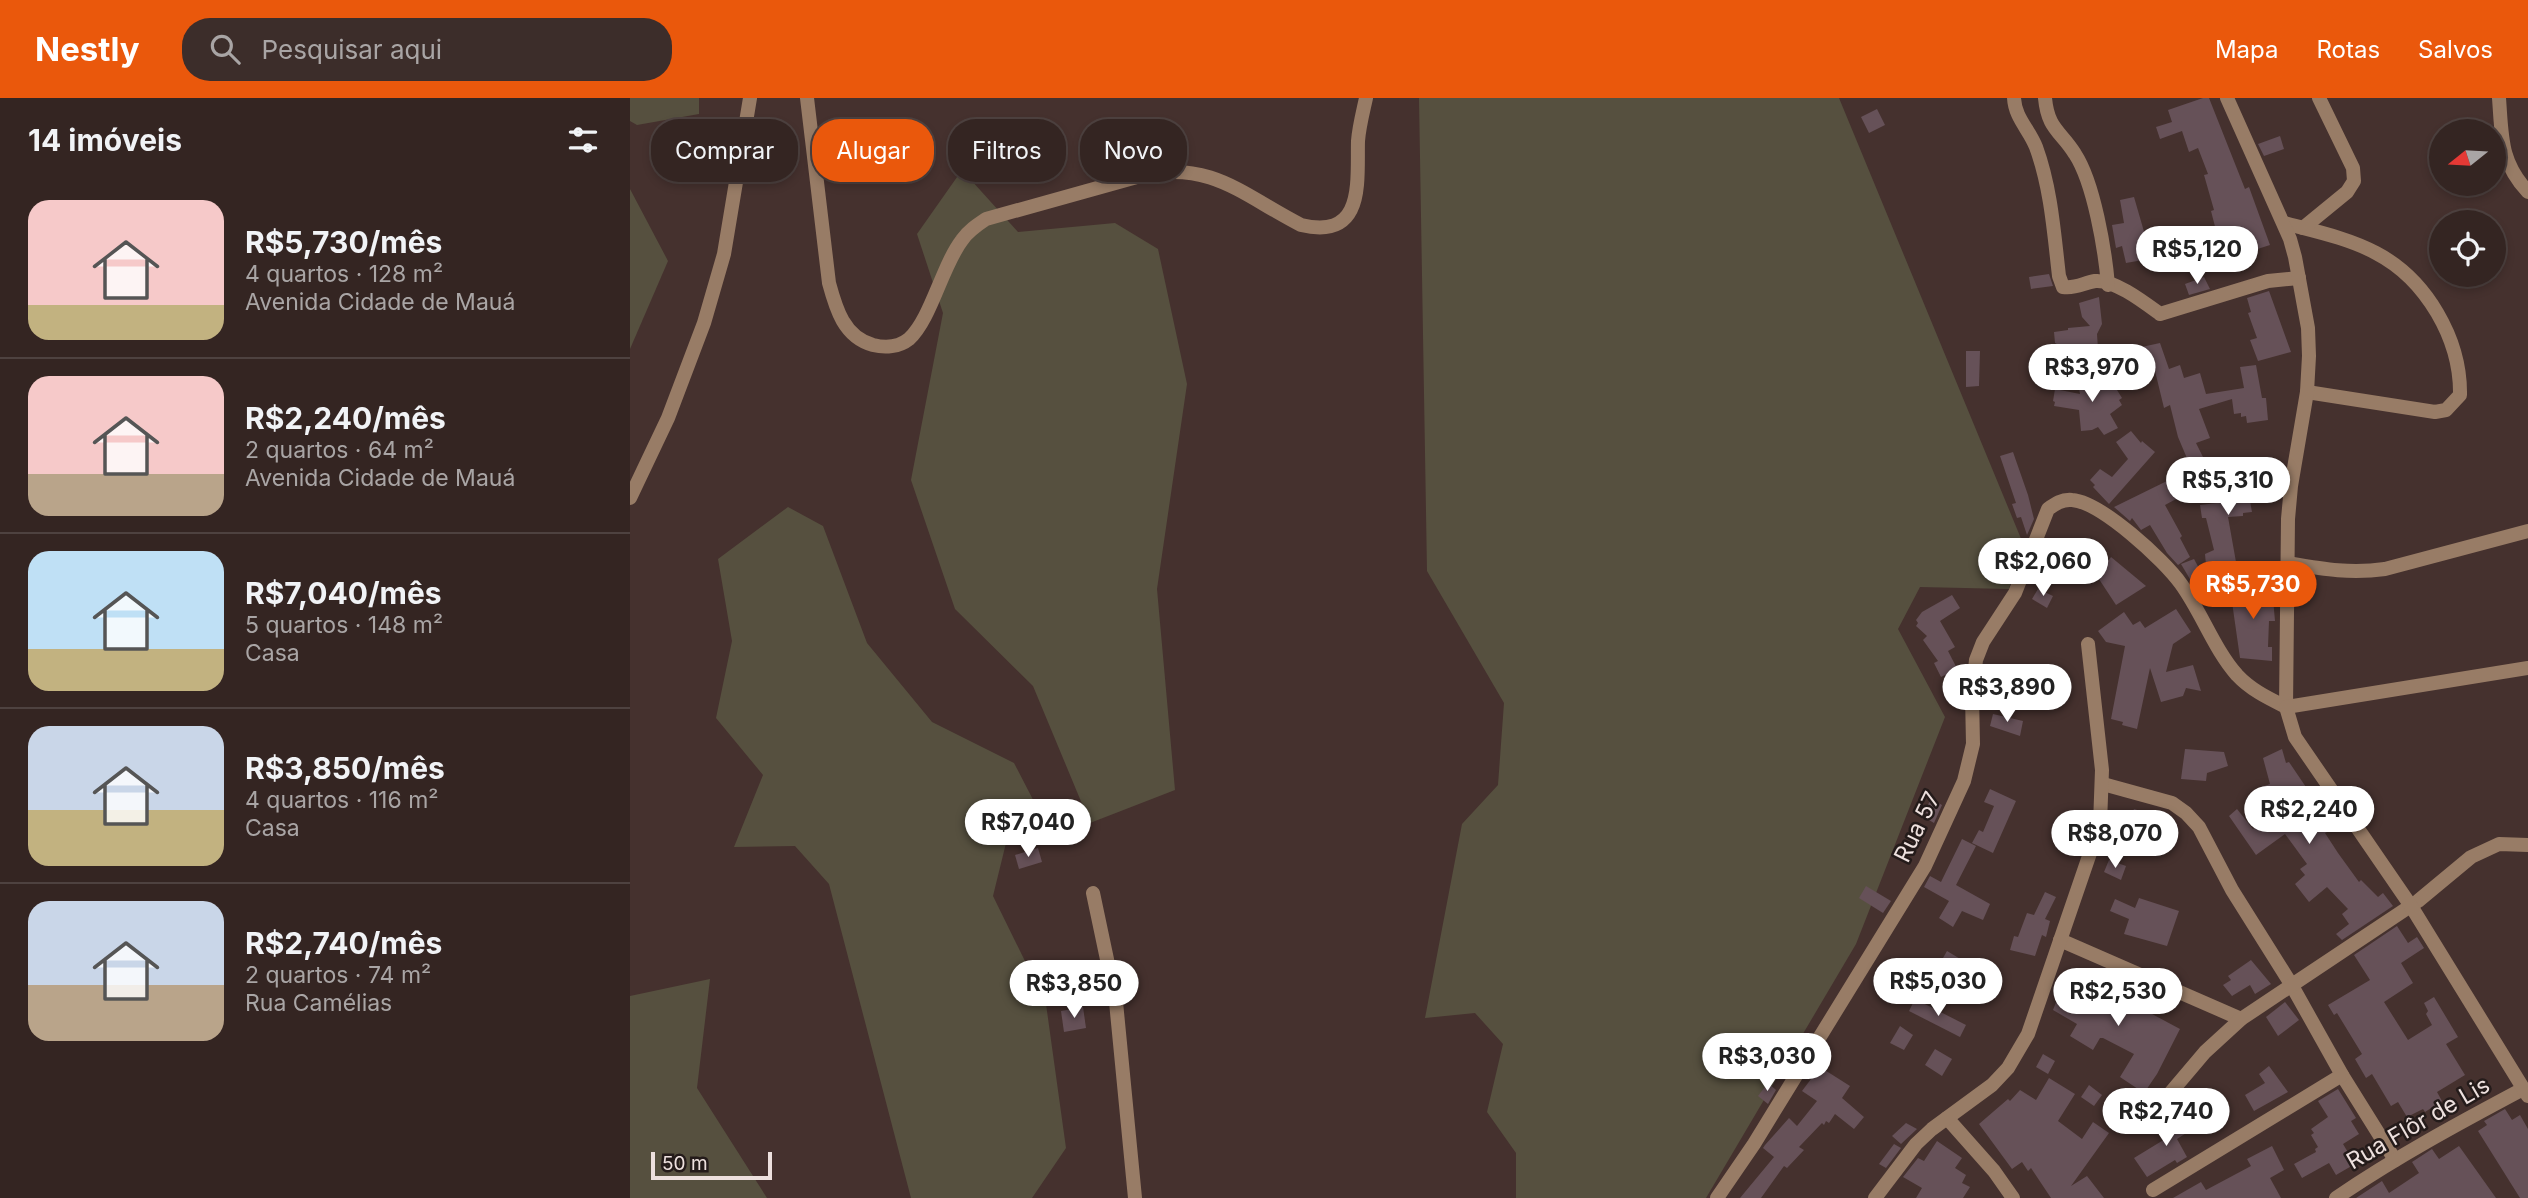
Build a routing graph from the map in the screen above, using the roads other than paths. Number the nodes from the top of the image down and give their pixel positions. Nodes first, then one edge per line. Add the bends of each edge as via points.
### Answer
1 (750, 98) edge
2 (807, 98) edge
3 (1366, 98) edge
4 (2014, 98) edge
5 (2045, 98) edge
6 (2227, 98) edge
7 (2319, 98) edge
8 (2499, 98) edge
9 (2528, 192) edge
10 (2284, 223) junction
11 (2303, 228) junction
12 (2299, 278) junction
13 (2108, 285) junction
14 (2308, 392) junction
15 (630, 498) edge
16 (2528, 531) edge
17 (2288, 563) junction
18 (2088, 644) dead end
19 (2528, 668) edge
20 (2286, 708) junction
21 (2103, 784) junction
22 (2528, 845) edge
23 (1093, 893) dead end
24 (2411, 906) junction
25 (2060, 940) junction
26 (2291, 984) junction
27 (2241, 1019) junction
28 (2342, 1075) junction
29 (2526, 1093) edge
30 (1947, 1118) junction
31 (2144, 1124) dead end
32 (2395, 1160) junction
33 (2153, 1190) dead end
34 (1135, 1198) edge
35 (1717, 1198) edge
36 (1875, 1198) edge
37 (2013, 1198) edge
38 (2336, 1198) edge

1 - 15 street via 724,254 704,323 668,418
2 - 3 street via 828,283 845,326 866,343 883,348 907,341 918,328 951,257 972,228 986,219 1144,175 1194,172 1217,178 1301,225 1326,227 1340,221 1357,196 1358,137
4 - 13 street via 2015,111 2035,146 2050,200 2063,287 2073,289 2097,281
5 - 13 street via 2053,128 2075,153 2086,176
6 - 10 street
7 - 11 street via 2353,168 2354,181
8 - 9 street via 2507,163
10 - 11 street
10 - 12 street
11 - 14 street via 2376,253 2399,268 2440,320 2456,353 2460,374 2460,395 2446,410 2435,412
12 - 13 street via 2267,281 2160,314 2126,291
12 - 14 street via 2308,328
14 - 17 street via 2291,486
16 - 17 street via 2373,571 2339,572
17 - 20 street
18 - 21 street
19 - 20 street
20 - 24 street via 2295,737
20 - 35 street, Rua 57 via 2250,688 2236,673 2179,581 2152,552 2088,504 2072,500 2048,509 2015,593 1976,660 1973,744 1964,780 1925,866 1755,1144
21 - 25 street via 2100,824
21 - 26 street via 2159,799 2186,813 2199,827
22 - 24 street via 2499,844 2471,857
23 - 34 street via 1116,1002
24 - 26 street
24 - 29 street
25 - 27 street
25 - 30 street via 2028,1034 2008,1069
26 - 27 street
26 - 28 street
27 - 31 street via 2205,1052
28 - 32 street
28 - 33 street
29 - 32 street, Rua Flôr de Lis via 2459,1123
30 - 36 street via 1916,1144
30 - 37 street
32 - 38 street, Rua Flôr de Lis

